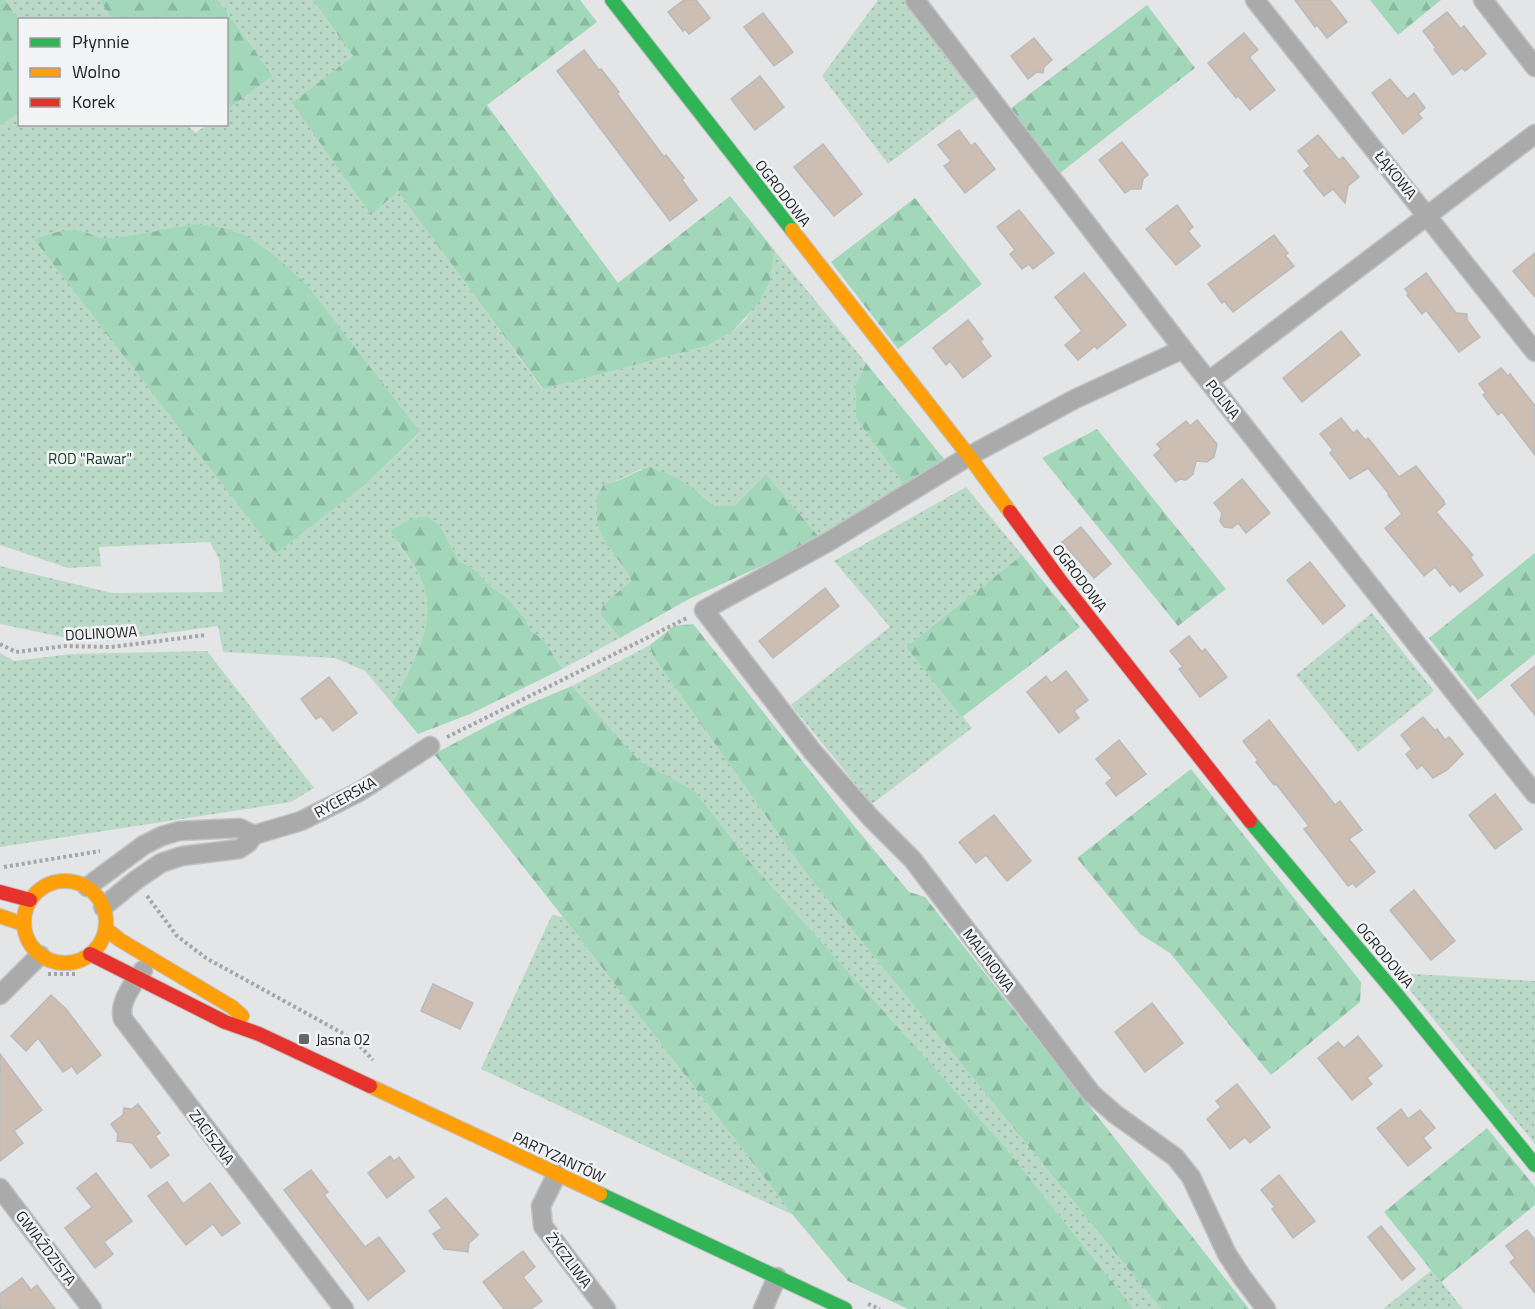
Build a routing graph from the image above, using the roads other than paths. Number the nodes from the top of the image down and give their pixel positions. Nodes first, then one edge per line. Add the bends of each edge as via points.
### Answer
1 (612, 0) edge
2 (915, 0) edge
3 (1255, 0) edge
4 (1483, 0) edge
5 (1535, 67) edge
6 (1535, 134) edge
7 (1428, 216) junction
8 (1183, 349) junction
9 (1535, 352) edge
10 (1209, 381) junction
11 (969, 456) junction
12 (430, 746) road end
13 (1535, 794) edge
14 (254, 835) junction
15 (87, 887) junction
16 (0, 892) edge
17 (30, 900) junction
18 (104, 907) junction
19 (0, 916) edge
20 (23, 924) junction
21 (106, 929) junction
22 (90, 954) junction
23 (40, 955) junction
24 (150, 958) junction
25 (137, 978) junction
26 (0, 995) edge
27 (260, 1034) junction
28 (1535, 1165) edge
29 (557, 1174) junction
30 (0, 1188) edge
31 (777, 1277) junction
32 (92, 1309) edge
33 (344, 1309) edge
34 (606, 1309) edge
35 (763, 1309) edge
36 (845, 1309) edge
37 (1266, 1309) edge

1 - 11 street, OGRODOWA
2 - 8 street, POLNA
3 - 7 street, ŁĄKOWA
4 - 5 street
6 - 7 street
7 - 9 street, ŁĄKOWA
7 - 10 street
8 - 10 street, POLNA
8 - 11 street via 1075,399
10 - 13 street, POLNA
11 - 28 street, OGRODOWA via 1066,588 1268,844
11 - 37 street, MALINOWA via 828,542 704,610 813,752 913,860 1092,1094 1175,1157 1191,1177 1227,1254
12 - 14 street, RYCERSKA via 326,809
14 - 15 street, RYCERSKA via 239,828 179,831 162,836
14 - 18 street, RYCERSKA via 239,849 182,856 161,863
15 - 17 street via 58,881
15 - 18 street
16 - 17 street
17 - 20 street
18 - 21 street
19 - 20 street
20 - 23 street via 29,942
21 - 22 street
21 - 24 street, PARTYZANTÓW
22 - 23 street via 65,963
22 - 25 street, PARTYZANTÓW
23 - 26 street
24 - 25 street, ZACISZNA
24 - 27 street, PARTYZANTÓW via 232,1007
25 - 27 street, PARTYZANTÓW via 225,1022
25 - 33 street, ZACISZNA via 122,1007 126,1023
27 - 29 street, PARTYZANTÓW
29 - 31 street, PARTYZANTÓW
29 - 34 street, ŻYCZLIWA via 542,1206 543,1226
30 - 32 street, GWIAŹDZISTA
31 - 35 street
31 - 36 street, PARTYZANTÓW

